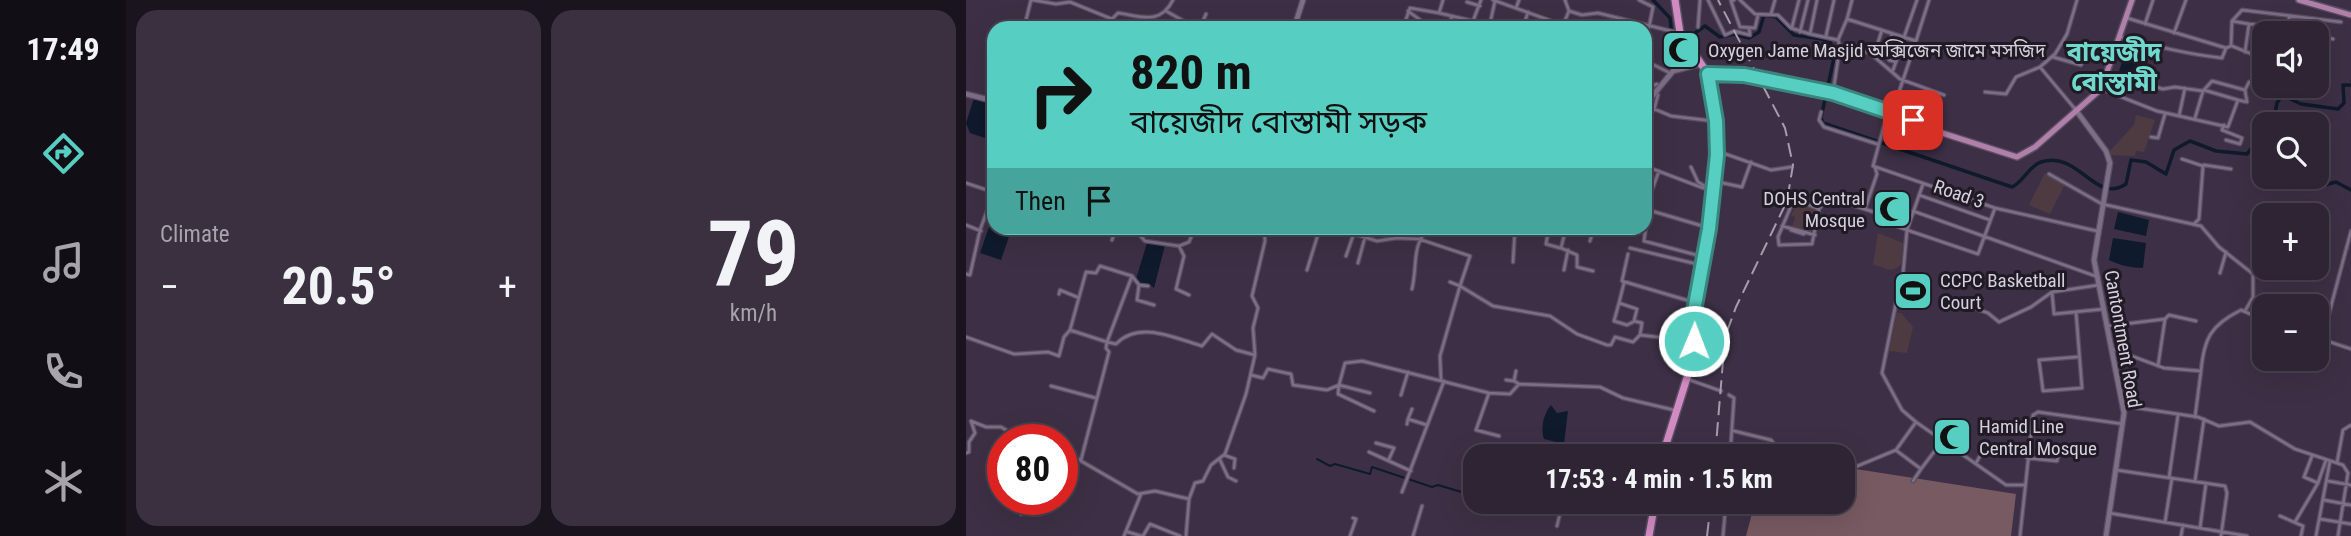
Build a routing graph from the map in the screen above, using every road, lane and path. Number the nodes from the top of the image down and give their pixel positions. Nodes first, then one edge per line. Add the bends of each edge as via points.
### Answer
1 (1032, 0) edge
2 (1173, 0) edge
3 (1303, 0) edge
4 (1443, 0) edge
5 (1481, 0) edge
6 (1508, 0) edge
7 (1519, 0) edge
8 (1565, 0) edge
9 (1639, 0) edge
10 (1676, 0) edge
11 (1700, 0) edge
12 (1708, 0) edge
13 (1734, 0) edge
14 (1740, 0) edge
15 (1775, 0) edge
16 (1799, 0) edge
17 (1808, 0) edge
18 (1817, 0) edge
19 (1834, 0) edge
20 (1852, 0) edge
21 (1917, 0) edge
22 (1929, 0) edge
23 (2077, 0) edge
24 (2130, 0) edge
25 (2153, 0) edge
26 (2186, 0) edge
27 (2299, 0) edge
28 (2311, 0) edge
29 (1494, 1) edge
30 (1467, 2) dead end
31 (1507, 5) junction
32 (1480, 6) junction
33 (1516, 8) junction
34 (1166, 11) junction
35 (1408, 11) junction
36 (1569, 11) junction
37 (1528, 12) junction
38 (1439, 13) junction
39 (2351, 13) edge
40 (1206, 14) dead end
41 (1771, 14) junction
42 (1758, 15) junction
43 (1452, 16) junction
44 (2289, 16) junction
45 (2127, 18) junction
46 (1113, 19) joint
47 (1847, 19) junction
48 (1026, 21) edge
49 (1185, 21) edge
50 (1202, 21) edge
51 (1296, 21) edge
52 (1405, 21) edge
53 (1422, 21) edge
54 (1450, 21) edge
55 (1490, 21) edge
56 (1525, 21) edge
57 (1552, 21) edge
58 (1565, 21) edge
59 (1627, 21) edge
60 (1650, 21) edge
61 (2232, 21) junction
62 (2289, 21) edge
63 (2341, 22) dead end
64 (2145, 24) junction
65 (2249, 24) junction
66 (2252, 24) edge
67 (1698, 27) dead end
68 (1652, 28) edge
69 (1749, 28) junction
70 (1791, 28) junction
71 (1882, 30) junction
72 (1678, 32) junction
73 (1800, 32) junction
74 (1893, 33) junction
75 (2174, 33) junction
76 (1810, 34) junction
77 (1826, 37) junction
78 (1904, 37) junction
79 (2121, 37) junction
80 (2329, 38) edge
81 (2333, 39) dead end
82 (1838, 40) junction
83 (1916, 41) junction
84 (1840, 46) junction
85 (2231, 46) junction
86 (2226, 48) junction
87 (2245, 52) junction
88 (1874, 55) junction
89 (2252, 55) edge
90 (2053, 57) junction
91 (2110, 59) junction
92 (1700, 62) junction
93 (1896, 62) junction
94 (1654, 65) dead end
95 (2040, 66) junction
96 (1892, 71) junction
97 (1668, 72) junction
98 (2108, 74) junction
99 (1711, 76) junction
100 (1903, 80) junction
101 (2252, 81) edge
102 (1657, 84) junction
103 (1652, 86) edge
104 (2185, 88) junction
105 (2101, 89) junction
106 (2245, 90) junction
107 (2204, 91) junction
108 (1652, 92) edge
109 (1985, 92) dead end
110 (966, 93) edge
111 (1652, 93) edge
112 (1828, 94) junction
113 (1658, 95) dead end
114 (1944, 95) dead end
115 (987, 98) edge
116 (2238, 100) junction
117 (1654, 110) joint
118 (2076, 110) junction
119 (1821, 112) dead end
120 (2165, 113) junction
121 (1890, 114) junction
122 (2179, 116) junction
123 (2195, 118) junction
124 (1716, 121) junction
125 (2224, 125) junction
126 (2151, 136) dead end
127 (2226, 140) dead end
128 (1878, 142) junction
129 (1720, 152) junction
130 (2182, 159) dead end
131 (1751, 162) junction
132 (2203, 166) junction
133 (1691, 167) dead end
134 (1791, 167) dead end
135 (1875, 167) junction
136 (1652, 168) edge
137 (2231, 169) dead end
138 (1659, 170) junction
139 (2049, 174) dead end
140 (1718, 181) junction
141 (966, 183) edge
142 (1923, 184) junction
143 (1652, 186) edge
144 (1703, 188) junction
145 (987, 190) edge
146 (1714, 191) junction
147 (1919, 195) junction
148 (2102, 204) junction
149 (1995, 208) junction
150 (1819, 209) junction
151 (1865, 209) junction
152 (1652, 211) edge
153 (1913, 211) junction
154 (987, 212) edge
155 (1990, 220) junction
156 (2194, 224) junction
157 (966, 225) edge
158 (1782, 226) junction
159 (1709, 229) junction
160 (1907, 230) junction
161 (981, 231) junction
162 (2097, 231) junction
163 (2351, 231) edge
164 (1114, 235) edge
165 (1140, 235) edge
166 (1192, 235) edge
167 (1265, 235) edge
168 (1318, 235) edge
169 (1353, 235) edge
170 (1360, 235) edge
171 (1423, 235) edge
172 (1515, 235) edge
173 (1548, 235) edge
174 (1564, 235) edge
175 (1592, 235) edge
176 (1645, 235) edge
177 (1815, 235) junction
178 (1365, 237) junction
179 (1984, 237) junction
180 (1419, 239) junction
181 (1112, 240) dead end
182 (1590, 241) dead end
183 (1179, 246) junction
184 (1561, 248) junction
185 (1630, 248) dead end
186 (1568, 250) junction
187 (2225, 252) junction
188 (1629, 254) dead end
189 (1346, 256) dead end
190 (1513, 262) dead end
191 (1359, 263) dead end
192 (1703, 263) junction
193 (1307, 270) dead end
194 (1564, 271) dead end
195 (1592, 271) dead end
196 (1616, 272) dead end
197 (966, 274) edge
198 (1623, 274) junction
199 (2220, 274) dead end
200 (1132, 276) junction
201 (2098, 277) junction
202 (1625, 281) junction
203 (1450, 282) dead end
204 (1139, 285) junction
205 (2099, 285) junction
206 (1148, 286) dead end
207 (1460, 286) junction
208 (1412, 289) dead end
209 (2052, 292) junction
210 (1059, 294) dead end
211 (2253, 294) edge
212 (1189, 295) dead end
213 (1077, 297) junction
214 (2252, 299) edge
215 (1619, 303) junction
216 (1696, 303) junction
217 (1154, 305) dead end
218 (1965, 308) dead end
219 (2104, 309) junction
220 (2245, 311) junction
221 (2076, 312) junction
222 (2252, 314) edge
223 (2329, 314) edge
224 (1694, 318) junction
225 (2165, 319) junction
226 (1634, 321) junction
227 (2196, 321) dead end
228 (2108, 326) junction
229 (1070, 330) junction
230 (1640, 335) junction
231 (966, 337) edge
232 (1673, 338) junction
233 (1695, 341) junction
234 (1107, 342) junction
235 (2329, 342) edge
236 (2112, 349) junction
237 (2351, 349) edge
238 (1255, 355) junction
239 (2077, 357) dead end
240 (2158, 366) junction
241 (1516, 371) dead end
242 (1408, 372) junction
243 (2201, 372) junction
244 (1251, 375) junction
245 (1506, 380) dead end
246 (1690, 380) junction
247 (1443, 381) junction
248 (1514, 381) junction
249 (1519, 384) junction
250 (1339, 385) junction
251 (1051, 386) dead end
252 (1721, 391) dead end
253 (1370, 393) dead end
254 (1489, 393) junction
255 (1401, 395) dead end
256 (1729, 395) dead end
257 (1096, 398) junction
258 (2124, 406) junction
259 (1412, 409) dead end
260 (1374, 411) dead end
261 (1677, 411) junction
262 (2179, 414) junction
263 (2195, 417) junction
264 (966, 418) edge
265 (1408, 419) junction
266 (2204, 419) junction
267 (971, 421) junction
268 (1916, 422) junction
269 (1407, 424) dead end
270 (2123, 424) junction
271 (1427, 425) junction
272 (2351, 425) edge
273 (987, 427) edge
274 (1732, 431) junction
275 (1499, 436) dead end
276 (1943, 440) junction
277 (1376, 443) dead end
278 (1667, 444) edge
279 (1668, 444) edge
280 (1731, 444) edge
281 (1774, 444) edge
282 (2060, 447) dead end
283 (1984, 449) dead end
284 (1896, 450) junction
285 (1369, 452) dead end
286 (966, 453) edge
287 (1224, 455) junction
288 (2312, 456) junction
289 (1389, 458) junction
290 (2027, 458) junction
291 (1078, 460) edge
292 (1081, 460) junction
293 (1220, 460) junction
294 (2328, 460) junction
295 (1976, 463) junction
296 (2337, 463) junction
297 (1855, 467) edge
298 (1234, 468) dead end
299 (1922, 469) junction
300 (2116, 470) junction
301 (1411, 471) junction
302 (2171, 478) junction
303 (1236, 481) dead end
304 (1913, 481) dead end
305 (2195, 481) junction
306 (2328, 481) dead end
307 (2206, 483) junction
308 (2318, 483) junction
309 (2025, 485) junction
310 (2349, 485) edge
311 (1402, 492) dead end
312 (1141, 494) junction
313 (1189, 499) junction
314 (2324, 500) dead end
315 (2343, 503) junction
316 (2351, 505) edge
317 (1422, 506) dead end
318 (2109, 513) junction
319 (1560, 514) edge
320 (1652, 514) edge
321 (1726, 514) edge
322 (2280, 516) dead end
323 (1353, 518) dead end
324 (2320, 519) dead end
325 (2165, 522) junction
326 (2295, 522) junction
327 (2340, 523) junction
328 (2351, 524) edge
329 (2183, 525) junction
330 (1557, 526) dead end
331 (2200, 528) junction
332 (1128, 532) junction
333 (2222, 534) edge
334 (1124, 536) edge
335 (1142, 536) edge
336 (1180, 536) edge
337 (1186, 536) edge
338 (1350, 536) edge
339 (1413, 536) edge
340 (1648, 536) edge
341 (1723, 536) edge
342 (2020, 536) edge
343 (2106, 536) edge
344 (2181, 536) edge
345 (2247, 536) edge
346 (2301, 536) edge
347 (2316, 536) edge
348 (2338, 536) edge

1 - 46 street via 1070,2
1 - 48 street
2 - 34 street
3 - 51 street
4 - 38 street
5 - 32 street
6 - 31 street
7 - 33 street
8 - 36 street
9 - 60 street via 1653,7
10 - 72 highway
10 - 99 highway via 1680,28
11 - 67 street
12 - 69 street via 1725,35 1750,34
13 - 69 street via 1740,27
14 - 42 street
15 - 41 street
16 - 70 street
17 - 73 street
18 - 76 street
19 - 77 street
20 - 47 street
21 - 78 street
22 - 83 street
23 - 90 street via 2067,34
24 - 45 main road
24 - 91 main road
25 - 64 street
26 - 75 street
27 - 39 main road
28 - 39 main road
29 - 31 street
29 - 55 street
30 - 32 street
31 - 33 street
32 - 43 street via 1475,21
33 - 37 street
34 - 46 street via 1149,20 1118,13
34 - 49 street
35 - 38 street
35 - 52 street
35 - 53 street
36 - 58 street
36 - 59 street
37 - 56 street
37 - 57 street
38 - 43 street
40 - 50 street
41 - 42 street
41 - 70 street
42 - 69 street via 1755,28
43 - 54 street
44 - 61 street via 2242,10
44 - 62 street
44 - 63 street
45 - 64 street
45 - 79 main road
47 - 71 street
47 - 82 street
61 - 65 street
61 - 85 street
64 - 75 street
65 - 66 street
65 - 87 street
68 - 72 street
70 - 73 street
71 - 74 street
71 - 88 street
72 - 92 highway
73 - 76 street
74 - 78 street
74 - 93 street via 1885,54
75 - 86 street
76 - 77 street
77 - 82 street
78 - 83 street
78 - 93 street
79 - 86 street via 2175,52 2222,58
79 - 98 main road
80 - 81 street
82 - 84 street
83 - 100 street
84 - 88 street
84 - 112 street
85 - 86 street
85 - 87 street
87 - 89 street
88 - 96 street
90 - 91 street via 2081,65 2085,53
90 - 95 street
91 - 118 main road via 2099,86
92 - 97 street
92 - 99 highway
92 - 111 street via 1673,71
93 - 96 street
94 - 97 street
95 - 109 street via 2016,77 2006,94
95 - 118 street
96 - 100 street
97 - 102 street
98 - 104 street via 2163,89
98 - 105 main road
99 - 112 main road via 1744,75
99 - 124 highway
99 - 129 highway
100 - 114 street
100 - 121 street
101 - 106 street
102 - 103 street
102 - 108 street
104 - 107 street
104 - 122 street
105 - 118 main road
105 - 120 street
106 - 107 street via 2213,81
106 - 116 street via 2247,102
107 - 116 street
107 - 123 street
110 - 115 street
112 - 121 main road
113 - 117 street
116 - 125 street via 2229,127
117 - 124 street
118 - 121 main road via 2031,146 2012,154
118 - 148 street, Cantontment Road via 2110,163
119 - 128 street via 1819,120 1824,127
120 - 122 street
120 - 126 street via 2158,138
121 - 128 street
122 - 123 street
123 - 125 street
124 - 146 highway
125 - 127 street via 2222,130 2242,138 2240,144
128 - 135 street
129 - 131 street
129 - 140 highway
130 - 132 street
131 - 134 street via 1771,170
131 - 140 street via 1742,187
132 - 137 street
132 - 156 street via 2199,219
133 - 144 street
135 - 142 street
135 - 151 street via 1877,174
136 - 138 street
138 - 143 street
138 - 144 street
139 - 148 street
140 - 192 highway
141 - 145 street
142 - 147 street
142 - 149 street
144 - 146 street
146 - 159 highway
147 - 153 street
147 - 155 street, Road 3
148 - 156 street
148 - 162 street, Cantontment Road
149 - 155 street
149 - 162 street
150 - 151 street via 1825,201 1835,200
150 - 158 street via 1794,199
150 - 177 street
151 - 160 street
152 - 159 street
153 - 160 street
153 - 179 street
154 - 161 street
155 - 179 street
156 - 187 street via 2205,228
157 - 161 street
158 - 177 street
158 - 177 street via 1777,240 1782,247 1810,247
159 - 192 highway
160 - 179 street via 1978,254
160 - 268 street via 1902,285 1882,373 1902,410
161 - 197 street via 970,275
162 - 201 street, Cantontment Road via 2094,260
163 - 223 street
164 - 181 street
165 - 183 street via 1145,241
166 - 183 street
167 - 238 street via 1252,296 1258,308 1252,328
168 - 193 street
169 - 189 street
170 - 178 street
171 - 180 street
172 - 190 street
173 - 184 street via 1546,244
174 - 184 street
175 - 182 street
176 - 192 street via 1644,241
178 - 180 street
178 - 191 street
179 - 201 street
180 - 207 street via 1469,256
180 - 208 street
183 - 212 street via 1184,257 1176,289
184 - 186 street
185 - 192 street
186 - 194 street
186 - 195 street via 1577,255 1577,267
187 - 199 street
187 - 211 street via 2253,274
188 - 198 street
192 - 216 highway
196 - 198 street
198 - 202 street
200 - 204 street
200 - 213 street via 1100,266 1096,273 1086,272
200 - 234 street
201 - 205 street, Cantontment Road
202 - 215 street
202 - 216 street
203 - 207 street
204 - 206 street
204 - 217 street via 1137,300
205 - 209 street
205 - 219 street, Cantontment Road
207 - 230 street via 1493,306 1550,316 1577,334 1607,345 1615,337 1633,342
207 - 247 street via 1440,356
209 - 218 street via 1999,322 1988,313
209 - 221 street via 2052,313
210 - 213 street via 1060,290
213 - 229 street
214 - 220 street
215 - 226 street via 1637,309
215 - 226 street via 1614,321 1627,325
216 - 224 highway
219 - 221 street
219 - 228 street, Cantontment Road
220 - 222 street
220 - 243 street via 2210,331
221 - 239 street via 2082,388 2043,391 2039,360
224 - 232 street via 1680,321
224 - 233 highway
225 - 227 street via 2169,315
225 - 228 street
225 - 240 street
226 - 230 street via 1642,323
228 - 236 street, Cantontment Road
229 - 231 street via 1059,356 1048,352 1014,354
229 - 234 street
230 - 232 street
232 - 233 street
233 - 246 highway
233 - 261 highway
234 - 238 street via 1116,344 1134,332 1152,331 1202,346 1212,334 1236,350
234 - 257 street via 1109,352
235 - 237 street
236 - 240 street
236 - 258 street, Cantontment Road
238 - 244 street
240 - 243 street
241 - 248 street
242 - 247 street
242 - 250 street via 1362,361 1346,362
242 - 255 street
243 - 263 street
244 - 250 street via 1263,378 1268,369 1291,374 1293,385 1327,390
244 - 287 street
245 - 248 street
246 - 252 street
246 - 279 highway
247 - 254 street
247 - 271 street
248 - 249 street
249 - 254 street via 1510,394
249 - 261 street via 1600,387 1623,398
250 - 253 street
250 - 260 street via 1338,394
251 - 257 street
254 - 275 street via 1476,430
256 - 274 street via 1734,398
257 - 292 street
258 - 262 street
258 - 270 street, Cantontment Road
259 - 265 street
261 - 278 highway
262 - 263 street
262 - 302 street
263 - 266 street
264 - 267 street
265 - 269 street
265 - 271 street
266 - 288 street via 2219,426 2257,424
266 - 305 street
267 - 273 street
267 - 286 street via 975,433
268 - 276 street
268 - 284 street
270 - 290 street via 2038,412 2033,415
270 - 300 street, Cantontment Road
271 - 301 street
272 - 296 street via 2343,430
274 - 280 street
274 - 281 street
276 - 295 street
276 - 299 street
277 - 289 street via 1394,448
282 - 290 street via 2057,461
283 - 295 street
284 - 297 street
284 - 299 street
285 - 289 street
287 - 293 street
287 - 298 street via 1235,459
288 - 294 street
288 - 308 street via 2304,477
289 - 301 street
290 - 309 street
291 - 292 street
292 - 312 street
293 - 303 street via 1228,477
293 - 313 street via 1211,465 1203,481 1195,483
294 - 296 street
294 - 308 street
294 - 347 street
295 - 309 street via 2006,485
296 - 310 street via 2346,468
299 - 304 street
300 - 302 street
300 - 318 street, Cantontment Road
301 - 311 street
302 - 305 street
302 - 325 street
305 - 307 street
306 - 310 street
307 - 331 street
307 - 333 street via 2227,488
308 - 326 street
309 - 342 street
310 - 315 street
312 - 313 street via 1154,491
312 - 332 street
313 - 337 street
314 - 315 street
315 - 316 street
315 - 327 street
317 - 339 street
318 - 325 street
318 - 343 street, Cantontment Road
319 - 330 street
320 - 340 highway
321 - 341 street
322 - 326 street
323 - 338 street
324 - 327 street
325 - 329 street
326 - 346 street via 2303,526
327 - 328 street
327 - 348 street
329 - 331 street
329 - 344 street
331 - 333 street
332 - 334 street
332 - 335 street
333 - 345 street
335 - 336 street via 1150,524

